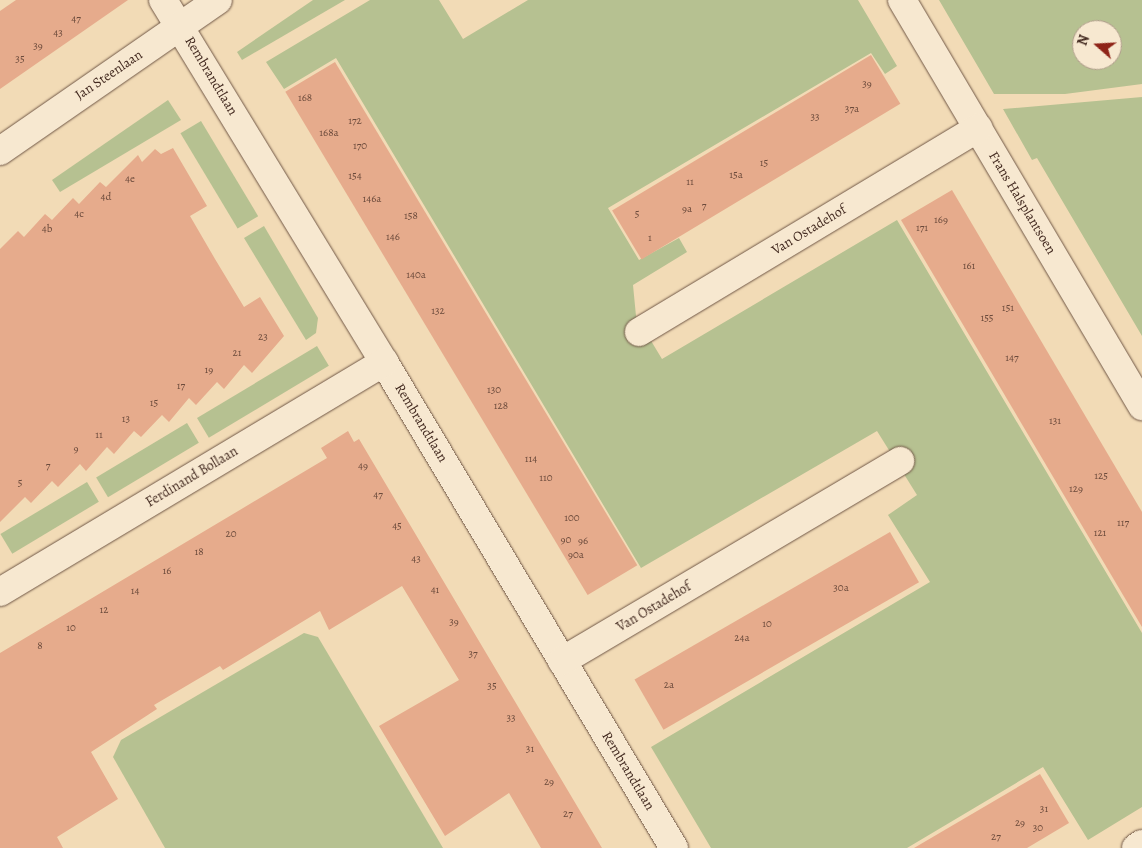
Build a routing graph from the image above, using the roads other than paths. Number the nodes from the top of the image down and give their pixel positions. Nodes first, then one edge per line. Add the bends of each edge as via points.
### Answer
1 (163, 0) edge
2 (218, 0) edge
3 (902, 0) edge
4 (181, 26) junction
5 (978, 128) junction
6 (0, 151) edge
7 (639, 332) dead end
8 (384, 362) junction
9 (1142, 406) edge
10 (900, 461) dead end
11 (0, 592) edge
12 (562, 662) junction
13 (1142, 844) edge
14 (674, 848) edge
15 (1136, 848) edge

1 - 4 street, Rembrandtlaan
2 - 4 street, Jan Steenlaan
3 - 5 street, Frans Halsplantsoen
4 - 6 street, Jan Steenlaan
4 - 8 street, Rembrandtlaan
5 - 7 street, Van Ostadehof
5 - 9 street, Frans Halsplantsoen
8 - 11 street, Ferdinand Bollaan
8 - 12 street, Rembrandtlaan
10 - 12 street, Van Ostadehof
12 - 14 street, Rembrandtlaan
13 - 15 street

